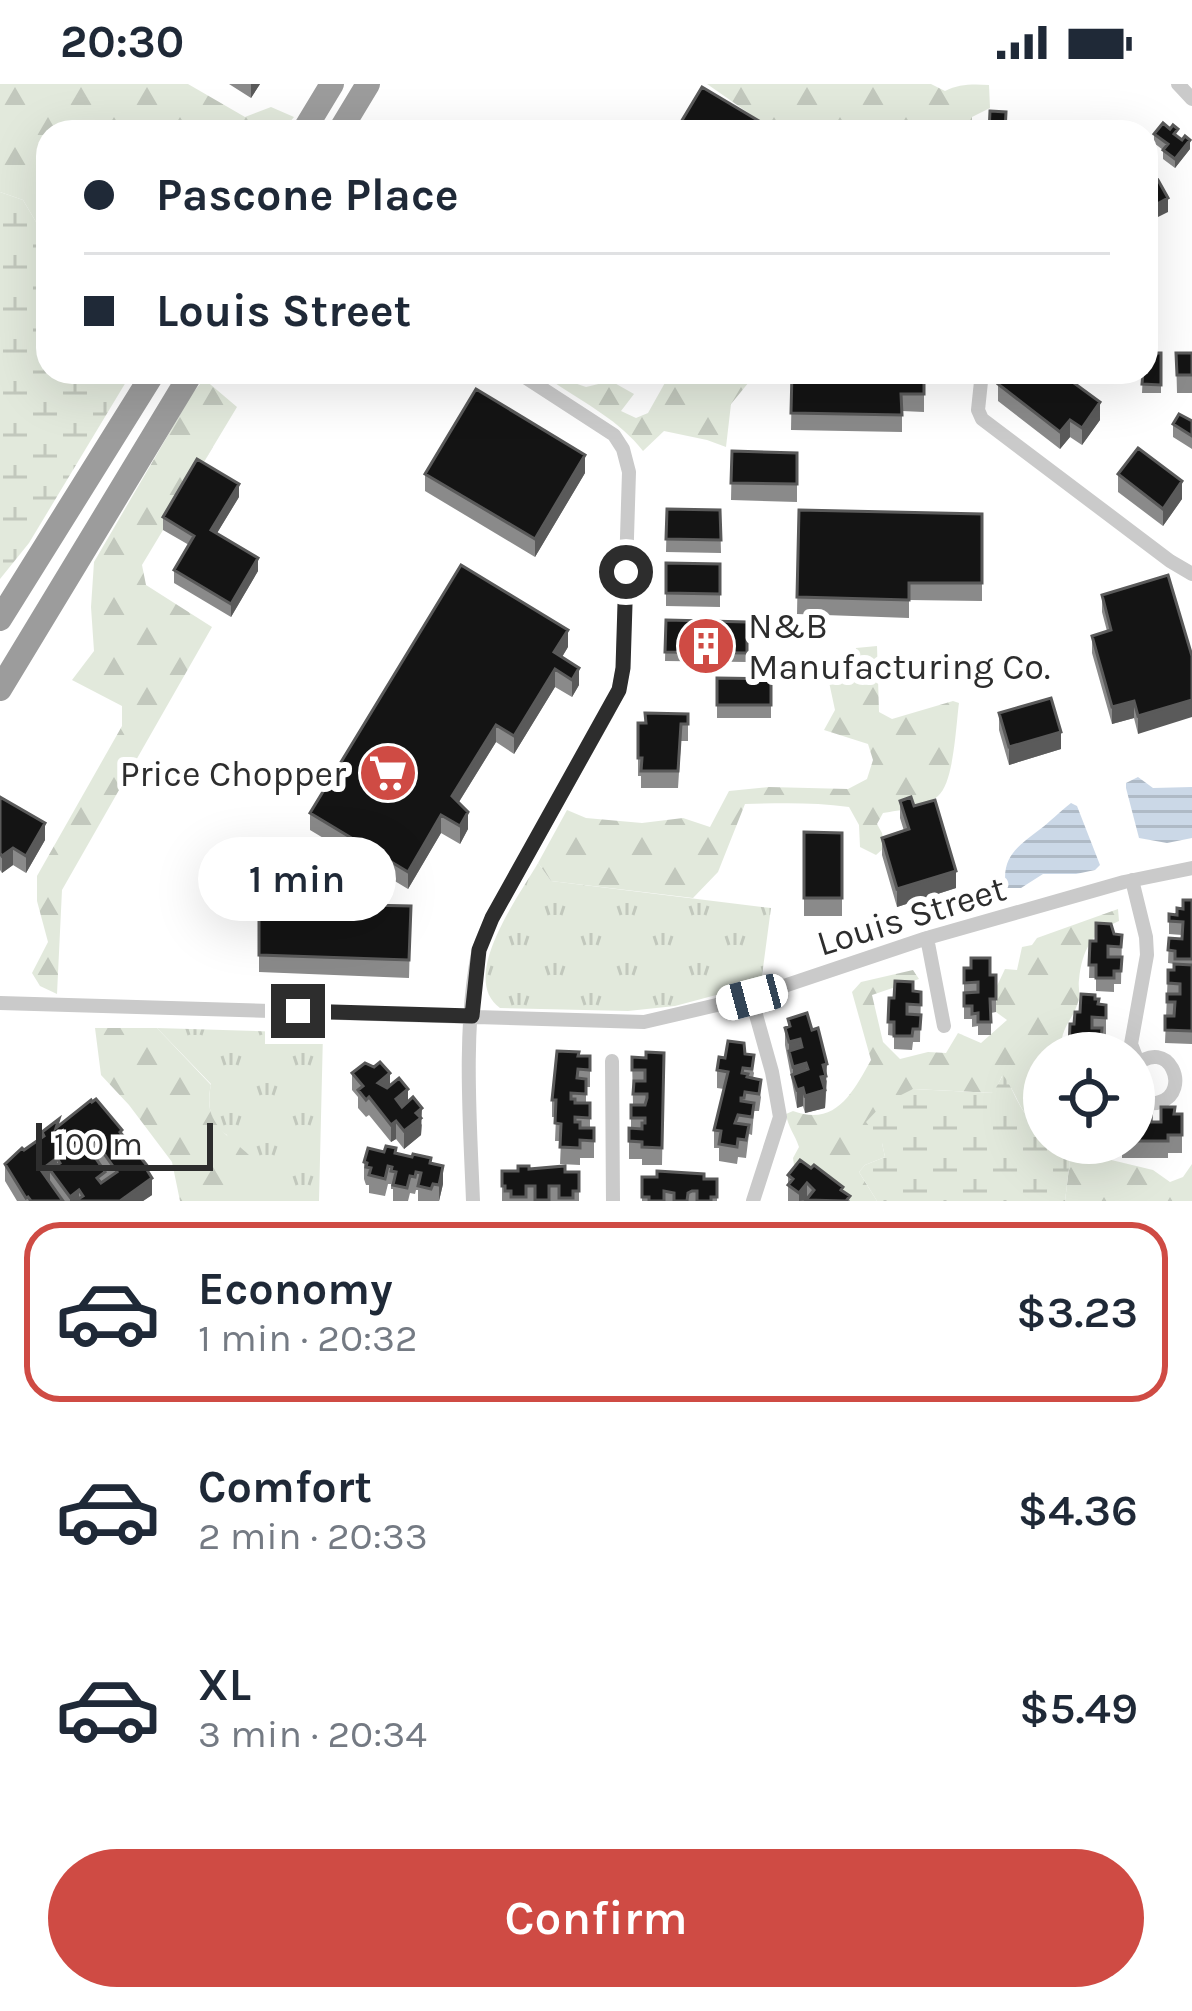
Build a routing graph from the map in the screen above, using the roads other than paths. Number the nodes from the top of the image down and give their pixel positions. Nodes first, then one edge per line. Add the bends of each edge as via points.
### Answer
1 (332, 84) edge
2 (368, 84) edge
3 (1178, 84) edge
4 (1192, 99) edge
5 (310, 120) edge
6 (346, 120) edge
7 (147, 384) edge
8 (185, 384) edge
9 (535, 384) edge
10 (981, 384) edge
11 (1192, 574) edge
12 (0, 619) edge
13 (0, 688) edge
14 (1192, 868) edge
15 (1132, 880) junction
16 (928, 938) junction
17 (752, 997) junction
18 (0, 1003) edge
19 (472, 1016) junction
20 (944, 1026) dead end
21 (1132, 1032) edge
22 (1155, 1058) edge
23 (611, 1061) dead end
24 (1155, 1103) edge
25 (473, 1201) edge
26 (613, 1201) edge
27 (753, 1201) edge

1 - 5 highway
2 - 6 highway
3 - 4 street
7 - 12 highway
8 - 13 highway
9 - 19 street via 623,449 623,668 608,713 490,920
10 - 11 street via 982,419
14 - 15 street, Louis Street
15 - 16 street, Louis Street
15 - 21 street via 1146,937
16 - 17 street, Louis Street
16 - 20 street
17 - 19 street, Louis Street via 644,1022
17 - 27 street via 780,1118
18 - 19 street, Louis Street
19 - 25 street
22 - 24 street via 1167,1060 1177,1081 1171,1096
23 - 26 street

